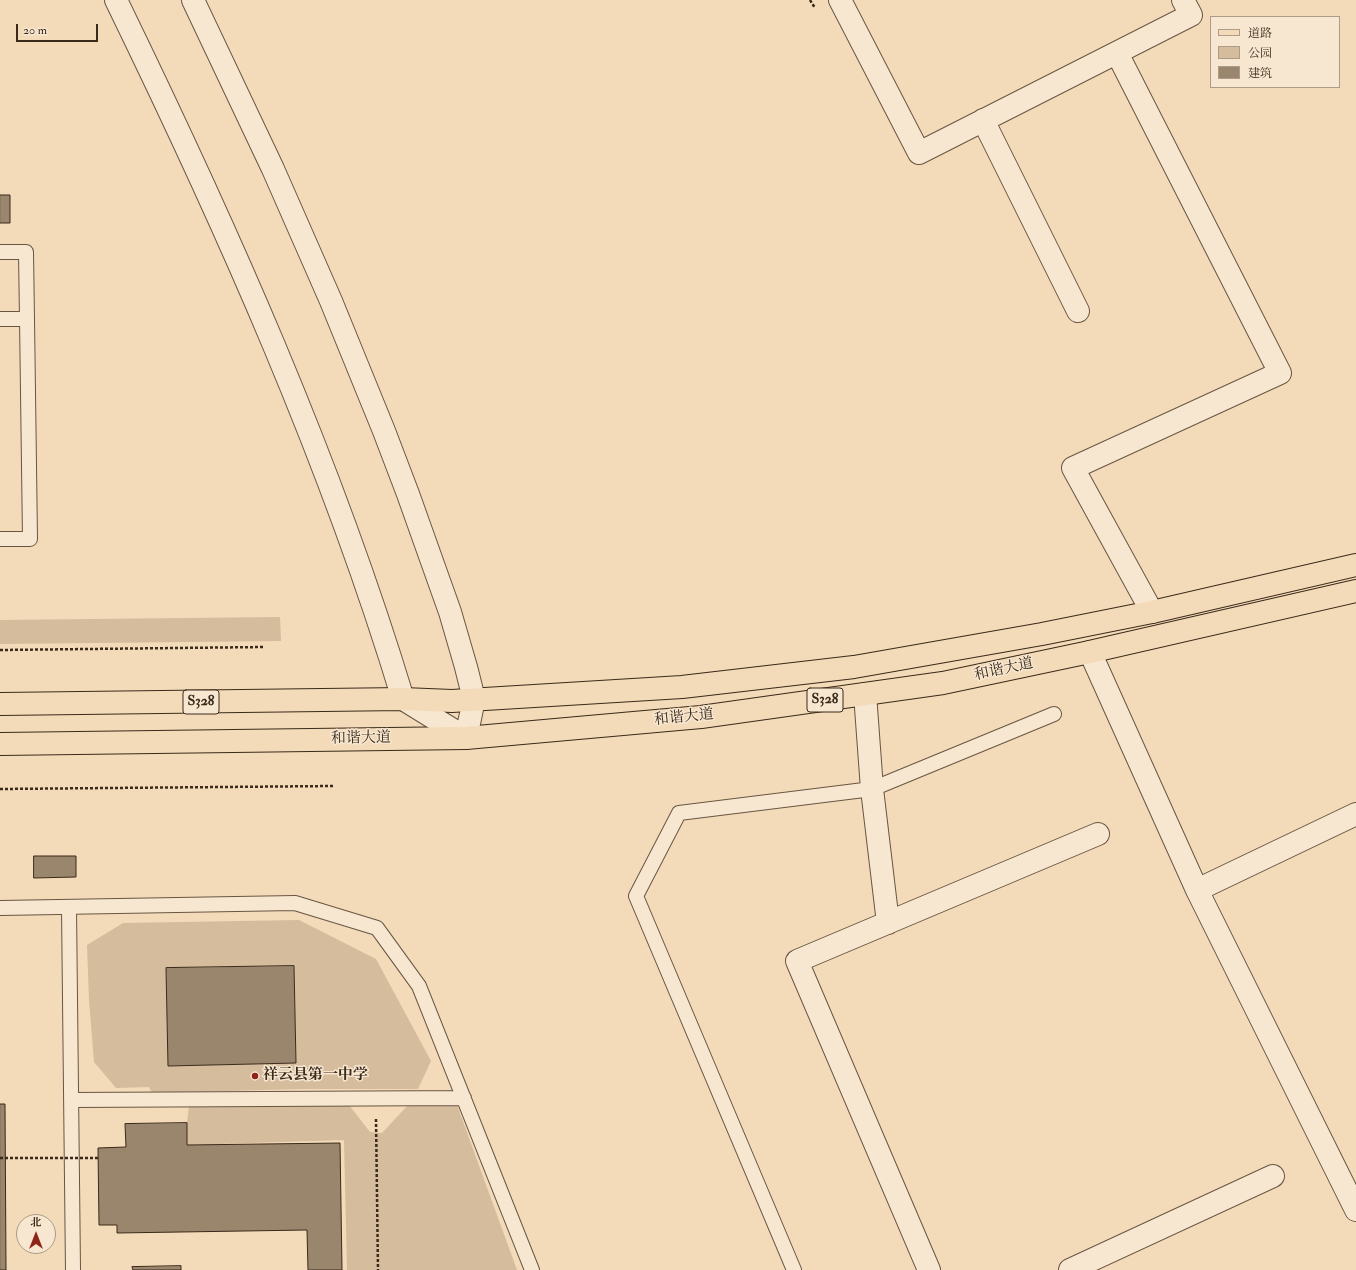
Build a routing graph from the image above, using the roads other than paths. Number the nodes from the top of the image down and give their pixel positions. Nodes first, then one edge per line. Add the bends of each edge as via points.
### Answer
1 (116, 0) edge
2 (194, 0) edge
3 (840, 0) edge
4 (1183, 0) edge
5 (1117, 53) junction
6 (983, 120) junction
7 (0, 252) edge
8 (1078, 311) dead end
9 (0, 319) edge
10 (27, 319) junction
11 (0, 539) edge
12 (1356, 565) edge
13 (1356, 591) edge
14 (1152, 612) junction
15 (1090, 652) junction
16 (865, 694) junction
17 (403, 699) junction
18 (474, 700) junction
19 (0, 704) edge
20 (1054, 714) dead end
21 (466, 738) junction
22 (0, 744) edge
23 (872, 789) junction
24 (1356, 814) edge
25 (1098, 834) dead end
26 (1197, 890) junction
27 (0, 908) edge
28 (69, 908) junction
29 (888, 923) junction
30 (464, 1098) junction
31 (71, 1100) junction
32 (1273, 1176) dead end
33 (1356, 1210) edge
34 (73, 1270) edge
35 (532, 1270) edge
36 (794, 1270) edge
37 (928, 1270) edge
38 (1070, 1270) edge

1 - 17 street via 212,205 293,393 364,576
2 - 18 street via 302,235 384,431 433,561
3 - 6 street via 919,153
4 - 5 street via 1191,15
5 - 6 street
5 - 14 street via 1280,373 1073,468
6 - 8 street
7 - 10 lane via 26,252
9 - 10 lane
10 - 11 lane via 30,539
12 - 14 main road, 和谐大道 / S328
13 - 15 main road, 和谐大道 / S328
14 - 18 main road, 和谐大道 / S328 via 854,667 682,687
15 - 16 main road, 和谐大道 / S328 via 943,683
15 - 26 street
16 - 21 main road, 和谐大道 / S328 via 701,717
16 - 23 street
17 - 18 main road, 和谐大道 / S328
17 - 19 main road, 和谐大道 / S328
17 - 21 street
18 - 21 street
20 - 23 lane
21 - 22 main road, 和谐大道 / S328
23 - 29 street
23 - 36 lane via 680,813 636,896
24 - 26 street
25 - 29 street
26 - 33 street
27 - 28 lane
28 - 30 lane via 295,903 377,928 419,986
28 - 31 lane
29 - 37 street via 797,961
30 - 31 lane
30 - 35 lane
31 - 34 lane
32 - 38 street

